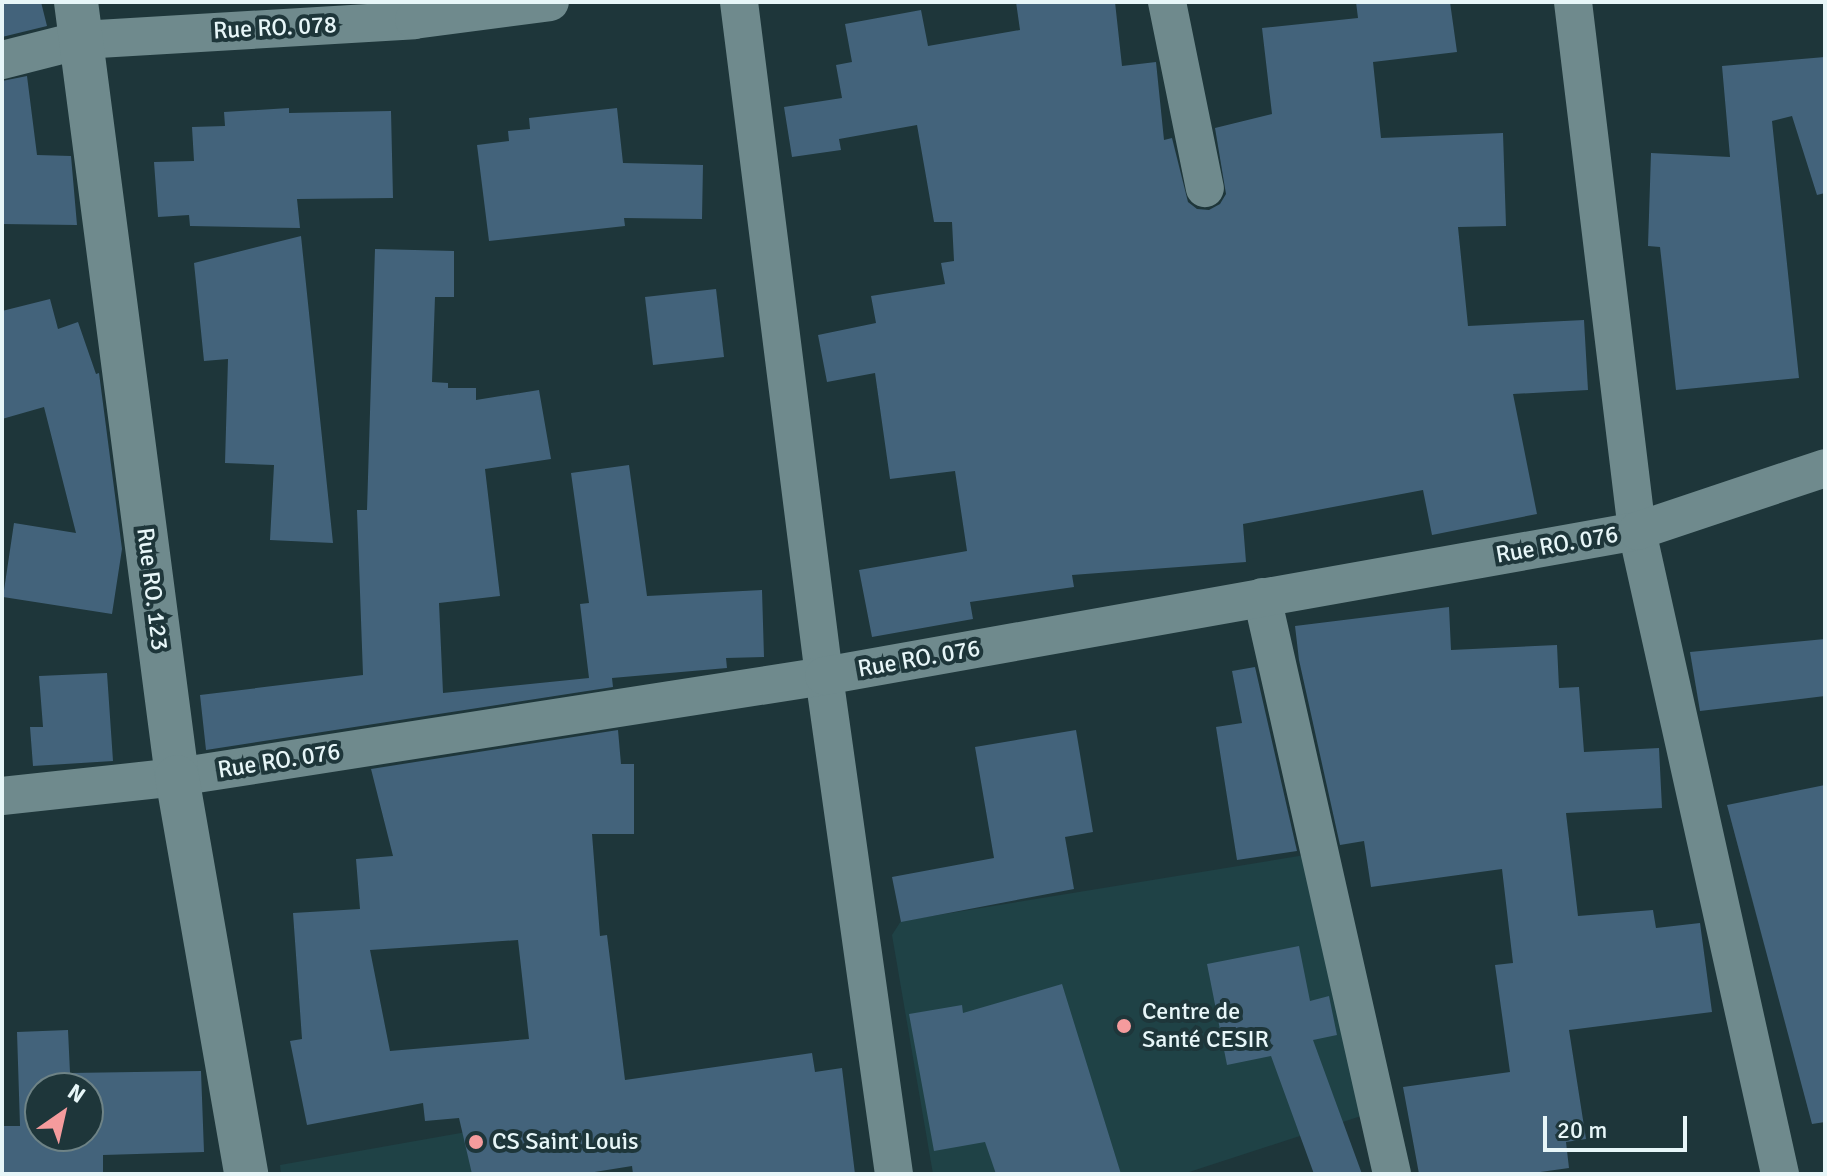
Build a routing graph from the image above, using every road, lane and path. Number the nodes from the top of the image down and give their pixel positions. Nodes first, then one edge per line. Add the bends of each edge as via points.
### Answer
1 (550, 2) edge
2 (739, 2) edge
3 (1167, 2) edge
4 (1573, 2) edge
5 (78, 21) edge
6 (2, 60) edge
7 (1205, 188) dead end
8 (1825, 468) edge
9 (1637, 531) junction
10 (1262, 597) junction
11 (824, 676) junction
12 (177, 777) junction
13 (2, 796) edge
14 (246, 1174) edge
15 (894, 1174) edge
16 (1392, 1174) edge
17 (1780, 1174) edge

1 - 5 street, Rue RO. 078 via 414,20
2 - 11 street
3 - 7 street
4 - 9 street
5 - 6 street, Rue RO. 078
5 - 12 street, Rue RO. 123
8 - 9 street, Rue RO. 076
9 - 10 street, Rue RO. 076
9 - 17 street
10 - 11 street, Rue RO. 076
10 - 16 street
11 - 12 street, Rue RO. 076
11 - 15 street
12 - 13 street, Rue RO. 076
12 - 14 street, Rue RO. 123

